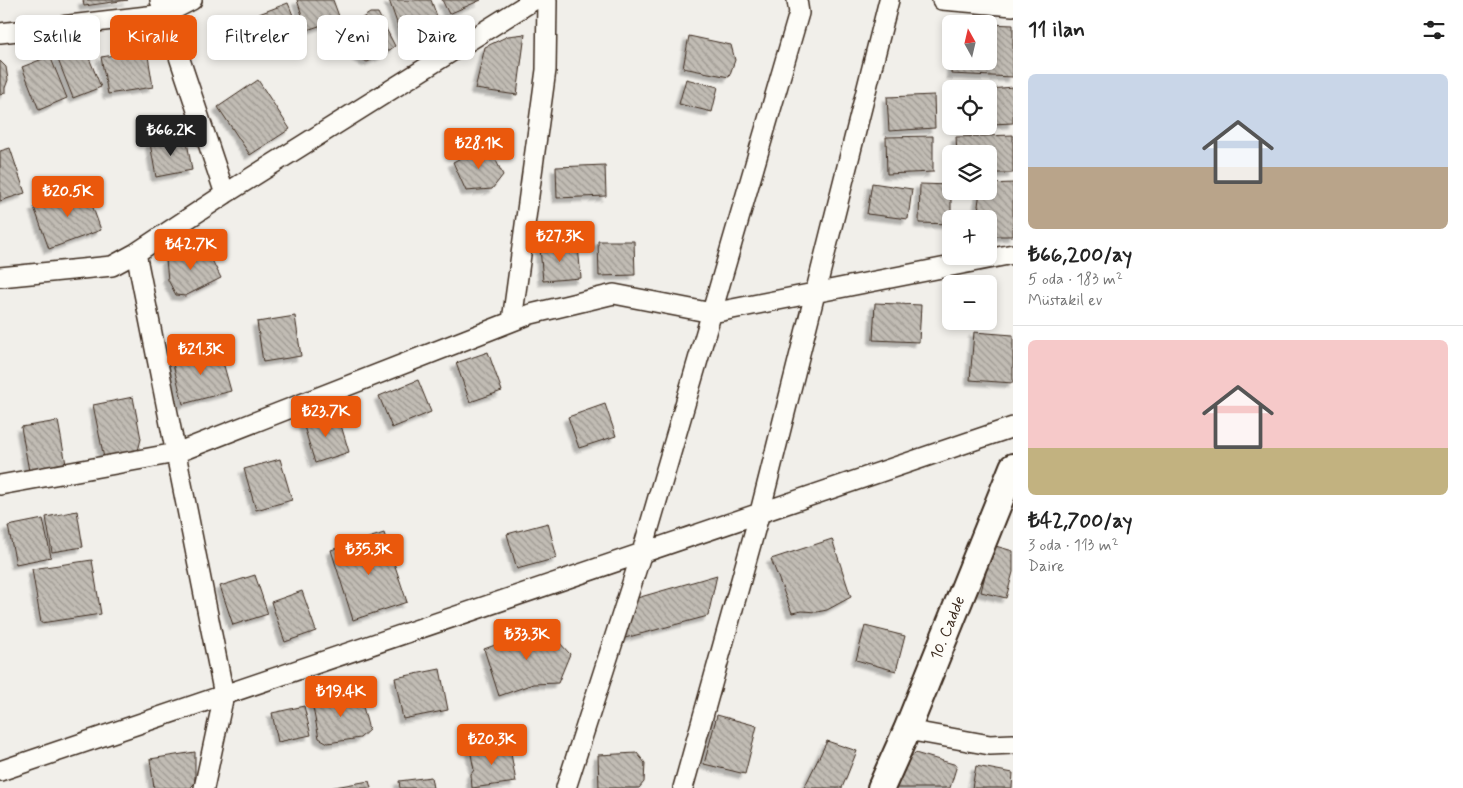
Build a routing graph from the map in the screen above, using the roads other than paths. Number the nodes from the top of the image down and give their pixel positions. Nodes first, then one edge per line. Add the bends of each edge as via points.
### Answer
1 (192, 0) edge
2 (534, 0) edge
3 (547, 0) edge
4 (797, 0) edge
5 (889, 0) edge
6 (942, 0) edge
7 (1013, 6) edge
8 (162, 7) edge
9 (0, 33) edge
10 (225, 194) junction
11 (136, 253) junction
12 (1013, 254) edge
13 (0, 277) edge
14 (816, 292) junction
15 (712, 313) junction
16 (512, 322) junction
17 (1013, 427) edge
18 (176, 453) junction
19 (1013, 467) edge
20 (0, 485) edge
21 (760, 512) junction
22 (642, 552) junction
23 (224, 695) junction
24 (908, 730) junction
25 (1013, 744) edge
26 (0, 771) edge
27 (204, 788) edge
28 (566, 788) edge
29 (683, 788) edge
30 (881, 788) edge

1 - 8 street
2 - 10 street
3 - 16 street via 546,70
4 - 15 street via 799,13
5 - 14 street
6 - 7 street
8 - 9 street
8 - 10 street
10 - 11 street
11 - 13 street via 112,266
11 - 18 street
12 - 14 street
14 - 15 street
14 - 21 street
15 - 16 street via 614,294 531,314
15 - 22 street
16 - 18 street
17 - 21 street
18 - 20 street
18 - 23 street
19 - 24 street, 10. Cadde
21 - 22 street
21 - 29 street
22 - 23 street
22 - 28 street
23 - 26 street
23 - 27 street
24 - 25 street via 990,745
24 - 30 street, 10. Cadde

